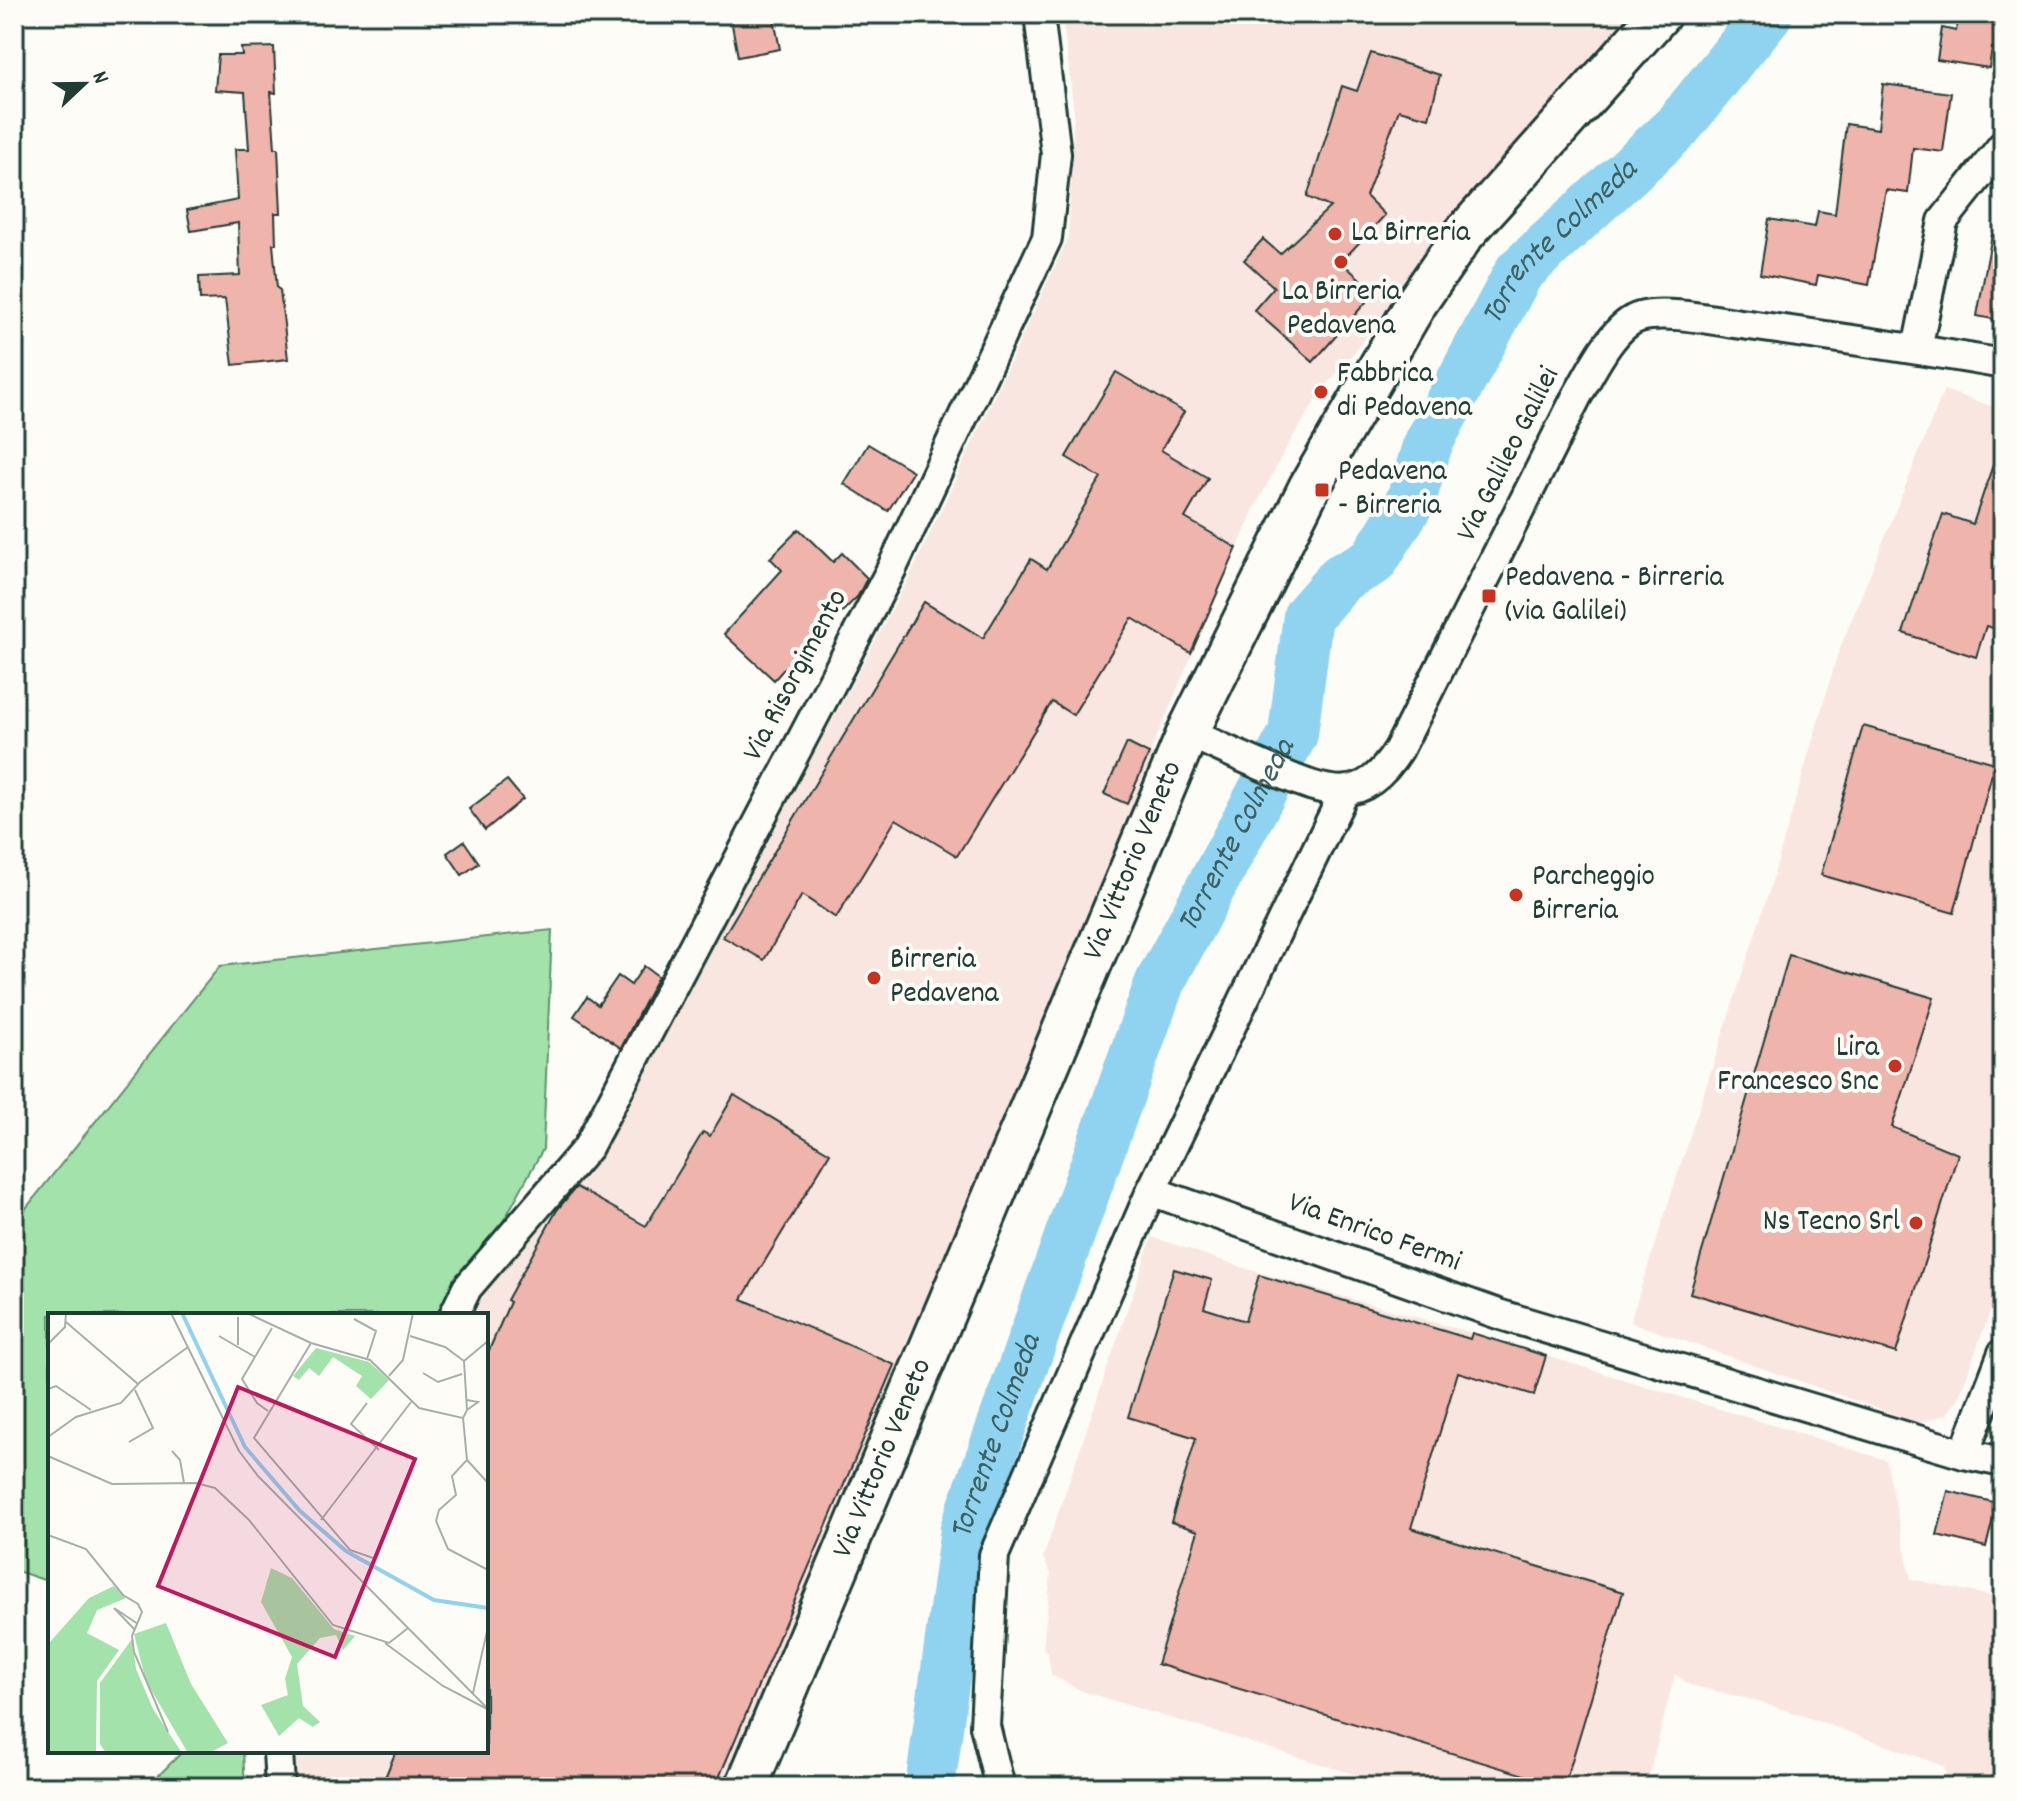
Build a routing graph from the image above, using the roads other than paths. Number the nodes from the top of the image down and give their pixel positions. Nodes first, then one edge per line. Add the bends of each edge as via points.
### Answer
1 (1039, 14) edge
2 (1660, 14) edge
3 (2003, 145) edge
4 (1917, 349) junction
5 (2003, 364) edge
6 (1188, 732) junction
7 (1331, 790) junction
8 (1151, 1191) junction
9 (455, 1313) edge
10 (2003, 1353) edge
11 (1964, 1454) junction
12 (2003, 1462) edge
13 (278, 1753) edge
14 (280, 1787) edge
15 (746, 1787) edge
16 (1000, 1787) edge

1 - 9 street, Via Risorgimento via 1056,154 1047,238 892,568 588,1147 467,1288
2 - 6 main road, Via Vittorio Veneto via 1464,234 1417,302 1310,486
3 - 4 street via 1943,221
4 - 5 street, Via Galileo Galilei
4 - 7 street, Via Galileo Galilei via 1696,318 1654,315 1627,323 1577,396 1399,749 1375,778
6 - 7 street
6 - 15 main road, Via Vittorio Veneto
7 - 8 street
8 - 11 street, Via Enrico Fermi via 1501,1315
8 - 16 street via 994,1555 985,1726
10 - 11 street
11 - 12 street, Via Enrico Fermi
13 - 14 street

